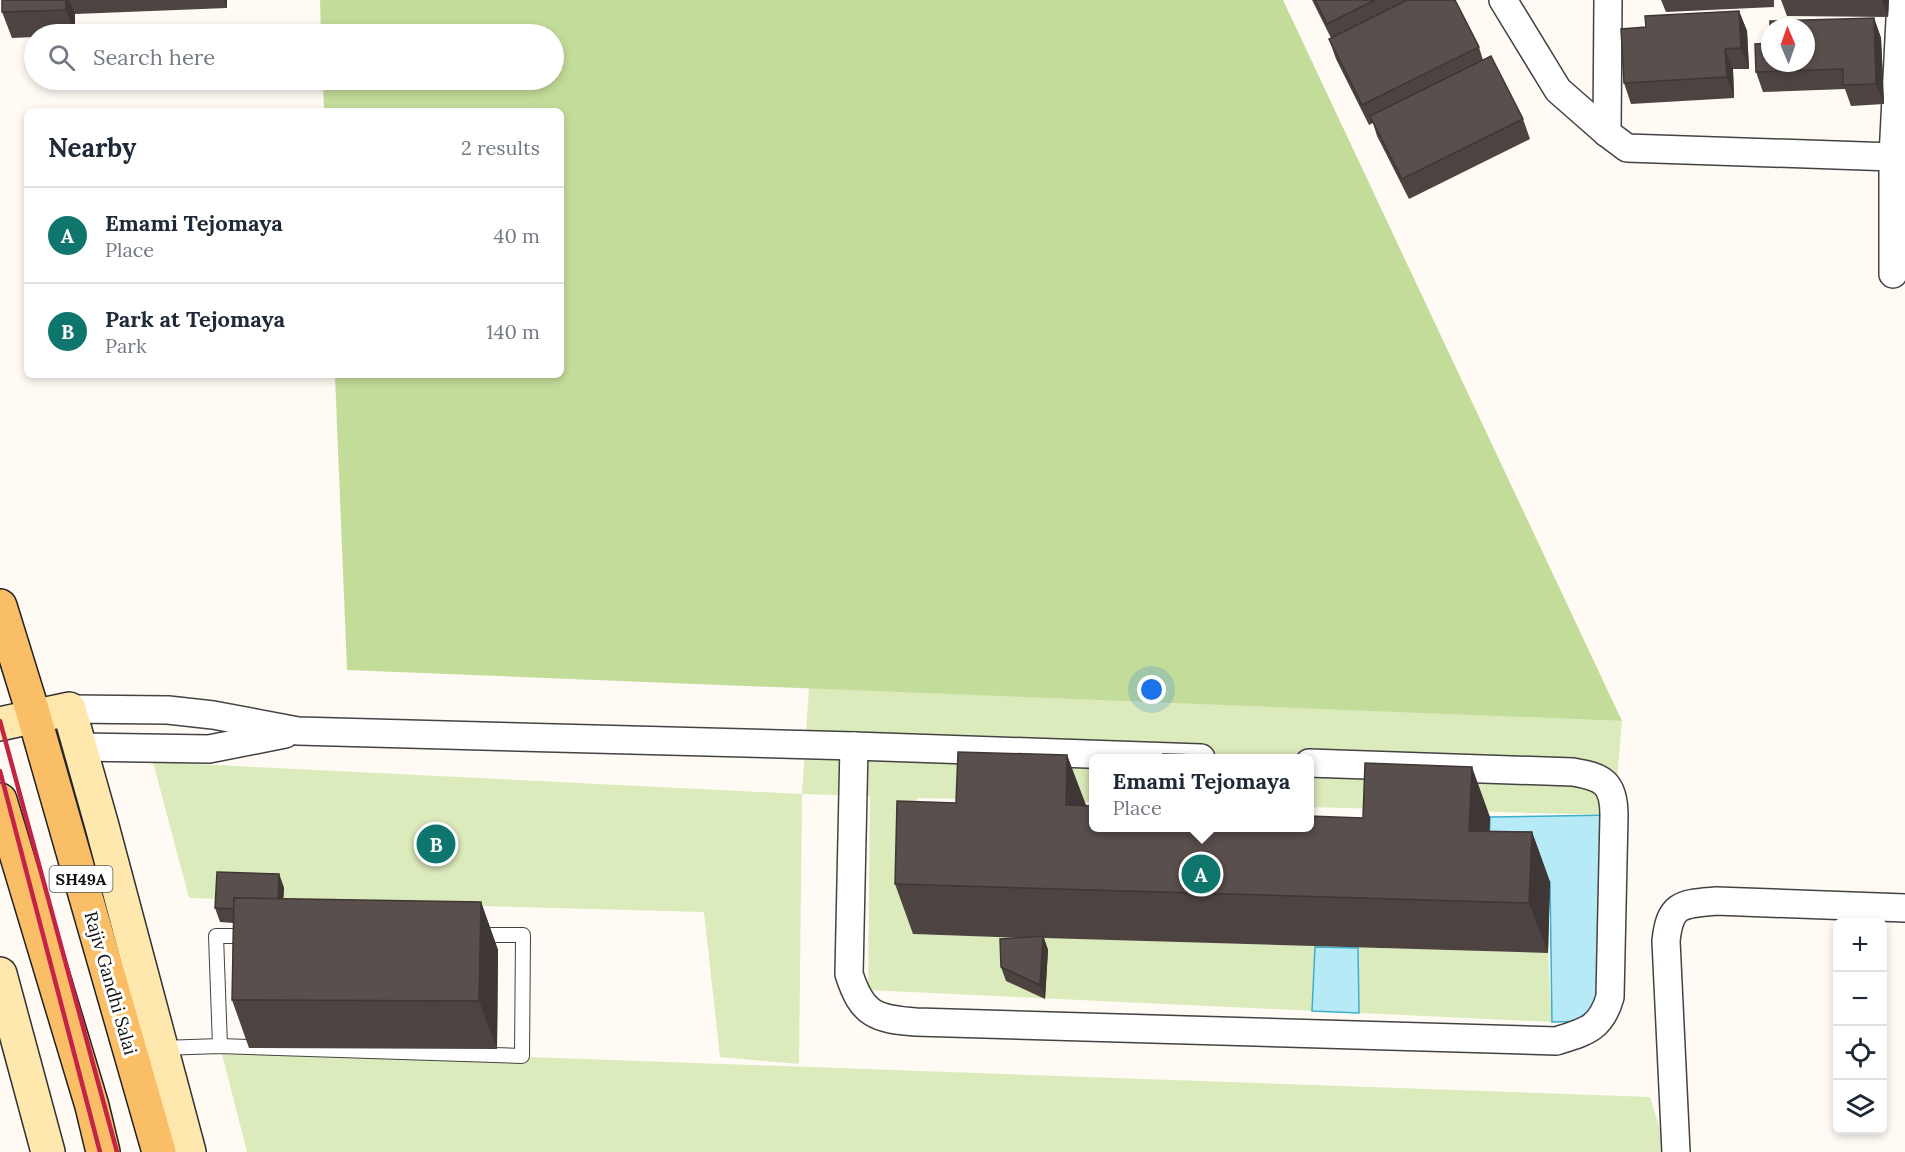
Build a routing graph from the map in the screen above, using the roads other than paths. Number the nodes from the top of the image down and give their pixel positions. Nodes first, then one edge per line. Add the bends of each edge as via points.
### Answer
1 (1503, 0) edge
2 (1608, 0) edge
3 (1901, 0) edge
4 (1607, 133) junction
5 (1893, 157) junction
6 (1893, 274) dead end
7 (0, 606) edge
8 (69, 709) junction
9 (34, 716) junction
10 (0, 724) edge
11 (298, 731) junction
12 (854, 746) junction
13 (80, 747) junction
14 (1089, 755) edge
15 (1314, 763) edge
16 (0, 800) edge
17 (1905, 908) edge
18 (464, 935) edge
19 (263, 936) edge
20 (0, 974) edge
21 (220, 1046) junction
22 (161, 1048) junction
23 (48, 1152) edge
24 (103, 1152) edge
25 (159, 1152) edge
26 (189, 1152) edge
27 (1677, 1152) edge

1 - 4 street via 1558,90
2 - 4 street
3 - 5 street
4 - 5 street via 1627,148
5 - 6 street
7 - 9 main road, Rajiv Gandhi Salai / SH49A
8 - 9 street
8 - 11 street via 213,714
8 - 13 street
9 - 10 street
9 - 25 main road, Rajiv Gandhi Salai / SH49A
11 - 12 street
11 - 13 street via 209,749
12 - 14 street
12 - 15 street via 849,974 855,992 869,1010 884,1020 1556,1041 1585,1032 1605,1014 1610,997 1614,815 1614,798 1607,784 1573,772
13 - 22 street
16 - 24 main road, SH49A
17 - 27 street via 1716,901 1693,903 1671,916 1666,940
18 - 21 lane via 524,935 522,1056
19 - 21 lane via 216,936
20 - 23 street
21 - 22 lane
22 - 26 street

